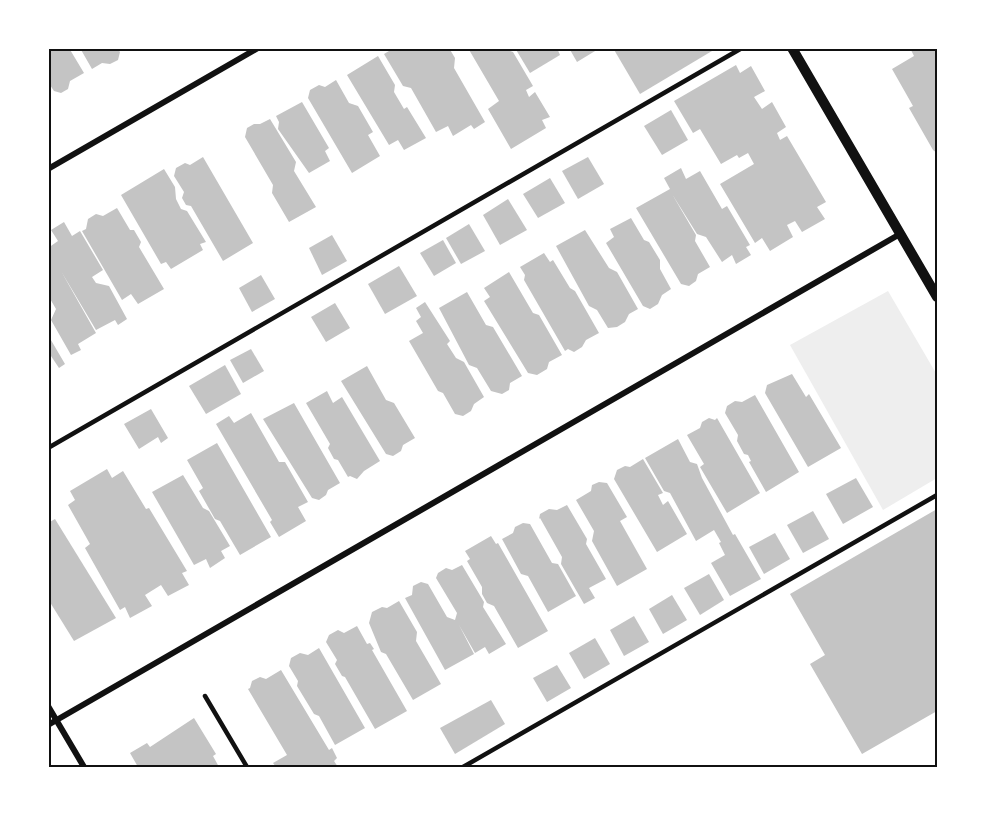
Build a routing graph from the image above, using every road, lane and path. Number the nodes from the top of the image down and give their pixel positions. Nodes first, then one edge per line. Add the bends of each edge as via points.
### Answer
1 (258, 48) edge
2 (742, 48) edge
3 (792, 48) edge
4 (48, 169) edge
5 (900, 234) junction
6 (937, 297) edge
7 (48, 448) edge
8 (937, 495) edge
9 (205, 696) dead end
10 (48, 705) edge
11 (56, 720) junction
12 (48, 725) edge
13 (84, 767) edge
14 (247, 767) edge
15 (463, 767) edge

1 - 4 street
2 - 7 lane
3 - 5 street
5 - 6 street
5 - 11 street
8 - 15 lane
9 - 14 lane
10 - 11 street
11 - 12 street
11 - 13 street

